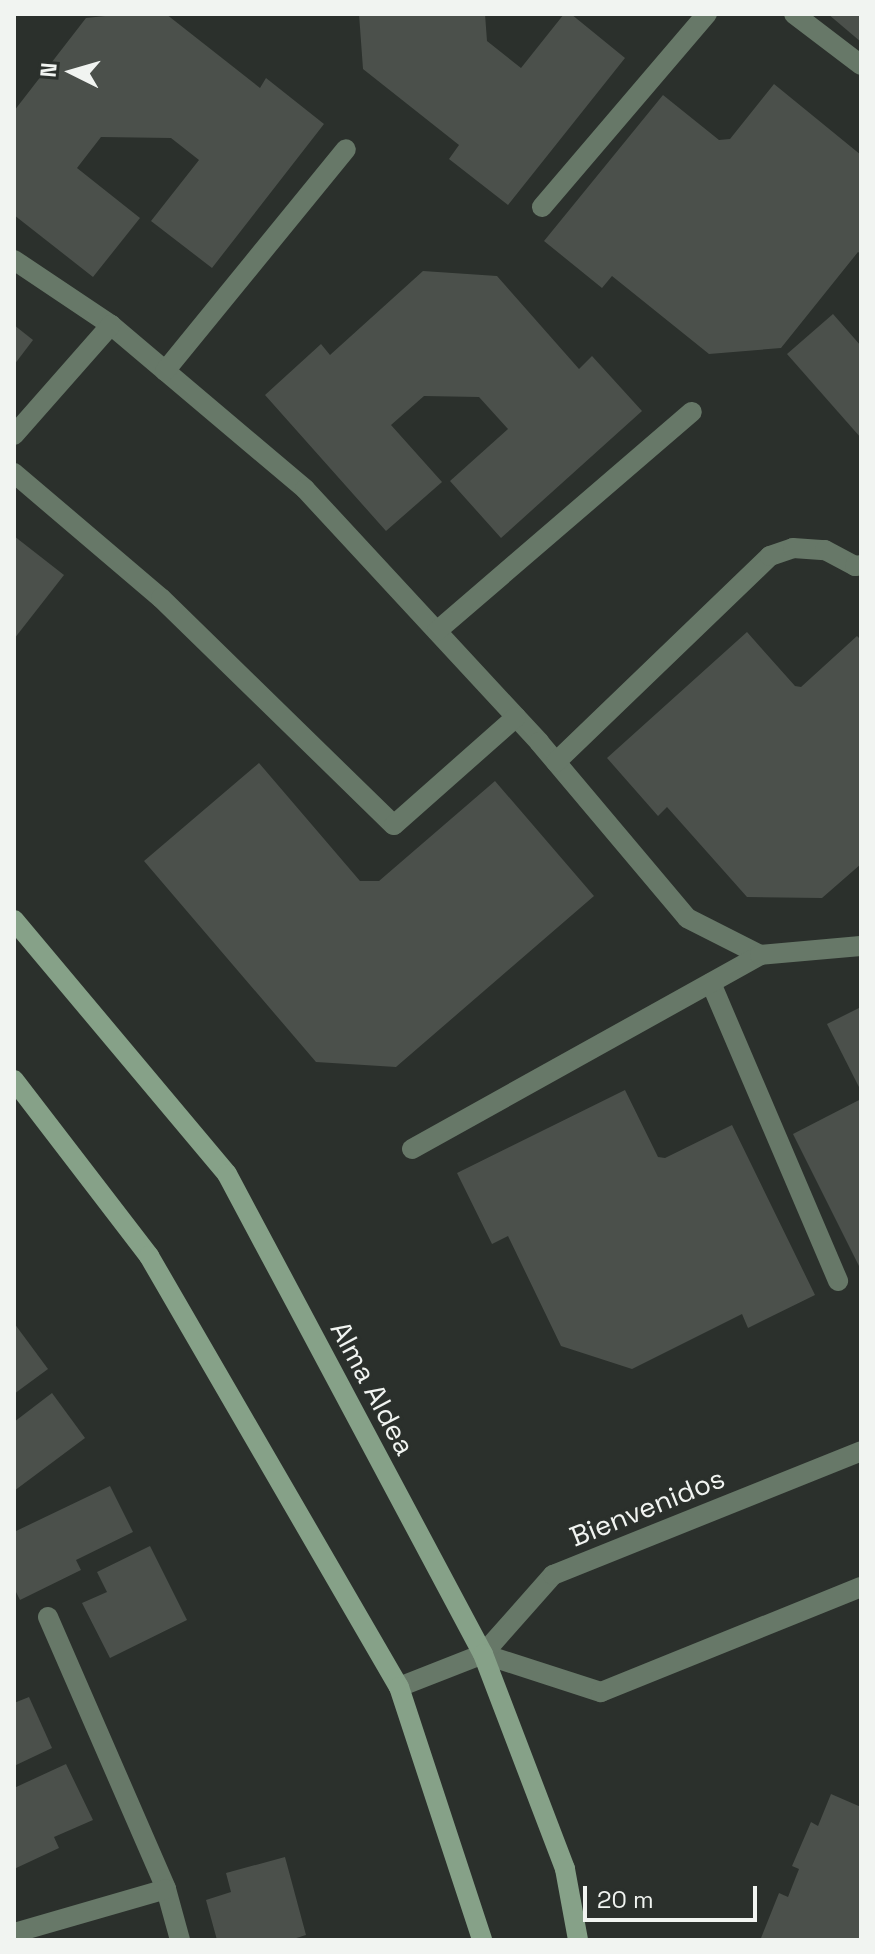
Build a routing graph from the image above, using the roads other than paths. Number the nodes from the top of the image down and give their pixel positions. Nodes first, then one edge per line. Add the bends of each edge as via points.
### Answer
1 (707, 14) edge
2 (794, 14) edge
3 (861, 65) edge
4 (346, 149) dead end
5 (542, 207) dead end
6 (14, 260) edge
7 (111, 325) junction
8 (165, 371) junction
9 (692, 412) dead end
10 (14, 435) edge
11 (14, 473) edge
12 (861, 565) edge
13 (437, 631) junction
14 (516, 717) junction
15 (556, 762) junction
16 (14, 920) edge
17 (861, 946) edge
18 (760, 955) junction
19 (711, 983) junction
20 (14, 1080) edge
21 (412, 1149) dead end
22 (838, 1281) dead end
23 (861, 1451) edge
24 (861, 1587) edge
25 (48, 1617) dead end
26 (483, 1654) junction
27 (399, 1687) junction
28 (166, 1889) junction
29 (14, 1933) edge
30 (180, 1940) edge
31 (482, 1940) edge
32 (578, 1940) edge

1 - 5 street
2 - 3 street
4 - 8 street
6 - 7 street
7 - 8 street
7 - 10 street
8 - 13 street via 305,489
9 - 13 street
11 - 14 street via 161,598 394,825
12 - 15 street via 825,550 793,548 770,556
13 - 14 street
14 - 15 street
15 - 18 street via 687,918
16 - 26 main road, Alma Aldea via 227,1174
17 - 18 street
18 - 19 street
19 - 21 street
19 - 22 street
20 - 27 main road via 149,1256
23 - 26 street, Bienvenidos via 553,1575
24 - 26 street via 601,1692
25 - 28 street
26 - 27 street, Bienvenidos
26 - 32 main road, Alma Aldea via 565,1869
27 - 31 main road
28 - 29 street
28 - 30 street

